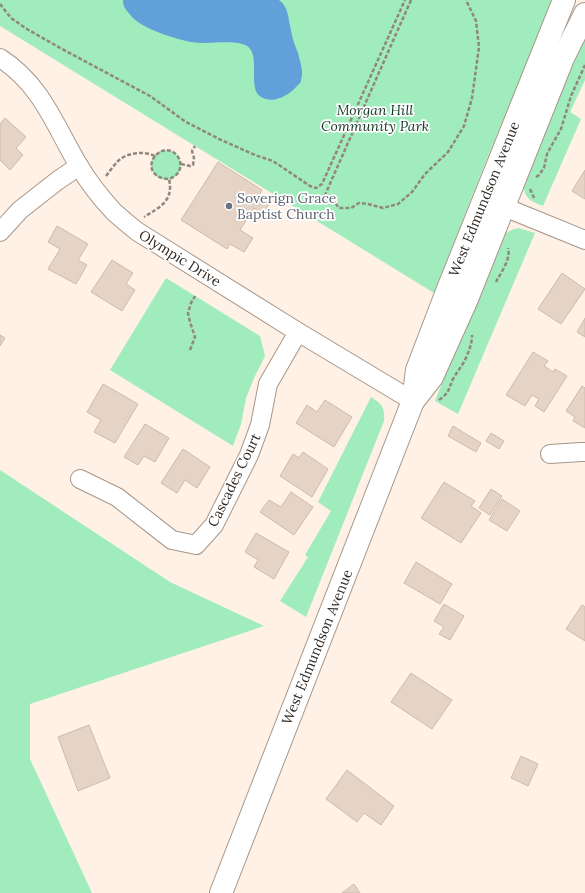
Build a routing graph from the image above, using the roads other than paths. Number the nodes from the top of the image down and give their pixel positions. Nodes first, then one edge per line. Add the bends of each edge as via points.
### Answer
1 (564, 0) edge
2 (585, 14) edge
3 (0, 58) edge
4 (504, 148) junction
5 (79, 166) junction
6 (504, 207) junction
7 (0, 232) edge
8 (585, 240) edge
9 (298, 332) junction
10 (414, 401) junction
11 (585, 452) edge
12 (550, 454) dead end
13 (80, 479) dead end
14 (221, 893) edge

1 - 4 street, West Edmundson Avenue
2 - 6 street, West Edmundson Avenue via 564,58
3 - 5 street, Olympic Drive via 31,85 48,108
4 - 6 street via 507,168 496,199
4 - 10 street, West Edmundson Avenue via 417,370
5 - 7 street via 20,210
5 - 9 street, Olympic Drive via 115,213 138,232
6 - 8 street
6 - 10 street, West Edmundson Avenue via 432,377
9 - 10 street, Olympic Drive
9 - 13 street, Cascades Court via 268,384 260,425 248,455 214,525 196,545 172,540 117,497
10 - 14 street, West Edmundson Avenue
11 - 12 street

